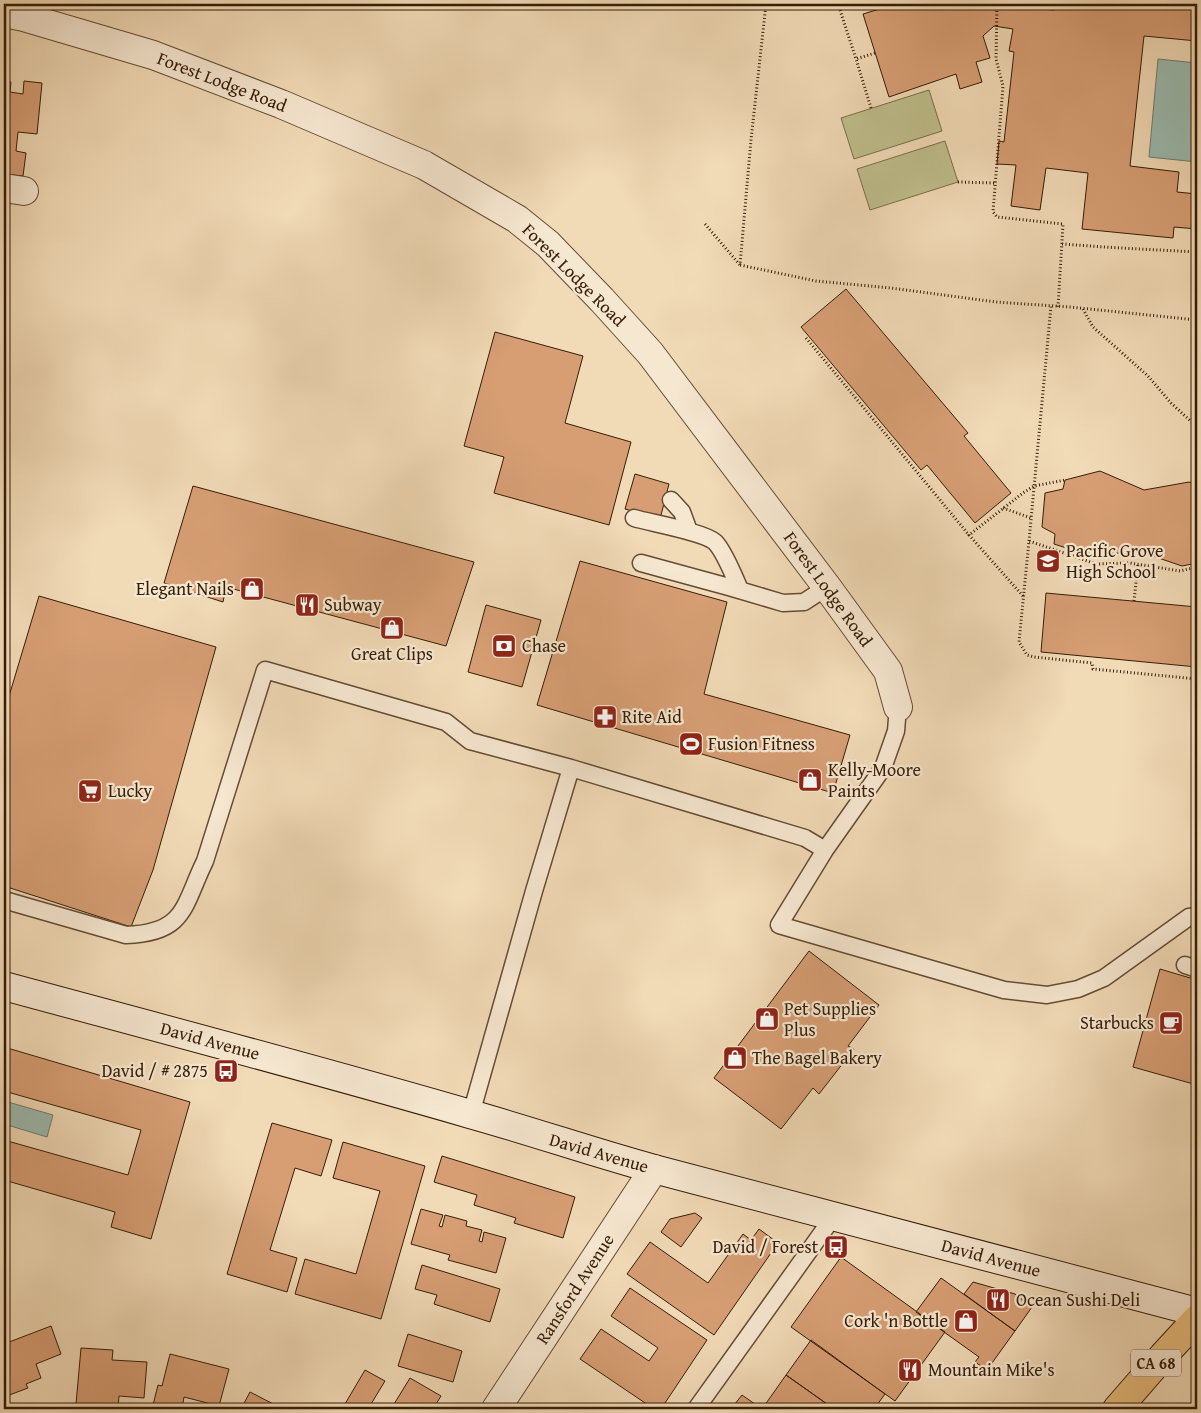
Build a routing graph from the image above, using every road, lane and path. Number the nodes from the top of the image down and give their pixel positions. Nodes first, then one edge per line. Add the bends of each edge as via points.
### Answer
1 (766, 4) edge
2 (834, 4) edge
3 (839, 4) edge
4 (998, 4) edge
5 (4, 13) edge
6 (875, 53) dead end
7 (856, 59) junction
8 (871, 108) dead end
9 (958, 182) dead end
10 (994, 183) junction
11 (705, 224) dead end
12 (1062, 244) junction
13 (1197, 252) edge
14 (740, 265) junction
15 (1051, 306) junction
16 (1058, 306) junction
17 (1083, 309) junction
18 (1197, 320) edge
19 (806, 338) dead end
20 (1197, 427) edge
21 (1064, 480) dead end
22 (1034, 486) junction
23 (671, 500) dead end
24 (1003, 508) junction
25 (634, 518) dead end
26 (1031, 518) junction
27 (689, 531) junction
28 (970, 535) junction
29 (1029, 541) junction
30 (641, 562) dead end
31 (1138, 564) junction
32 (1197, 567) edge
33 (827, 587) junction
34 (740, 590) junction
35 (1023, 596) junction
36 (1134, 601) dead end
37 (1197, 679) edge
38 (898, 707) joint
39 (571, 768) junction
40 (825, 850) junction
41 (4, 900) edge
42 (1197, 916) edge
43 (4, 986) edge
44 (471, 1114) junction
45 (654, 1169) junction
46 (834, 1216) junction
47 (1197, 1312) edge
48 (1197, 1319) edge
49 (496, 1409) edge
50 (696, 1409) edge
51 (1117, 1409) edge

1 - 14 path
2 - 3 path
3 - 7 path
4 - 10 path via 996,59 1003,86
5 - 33 street, Forest Lodge Road via 153,55 281,104 424,165 518,219 548,244 650,353
6 - 7 path
7 - 8 path
9 - 10 path
10 - 12 path via 993,212 997,217 1063,224
11 - 14 path
12 - 13 path
12 - 16 path
14 - 15 path via 816,281
15 - 16 path
15 - 22 path
16 - 17 path
17 - 18 path
17 - 20 path via 1093,327 1148,376
19 - 28 path
21 - 22 path
22 - 24 path
22 - 26 path
23 - 27 lane via 682,512
24 - 26 path
24 - 28 path
25 - 27 lane
26 - 29 path
27 - 34 lane via 715,542
28 - 35 path
29 - 31 path via 1096,564
29 - 35 path
30 - 34 lane
31 - 32 path via 1180,571
31 - 36 path
33 - 34 lane via 804,602 783,603
33 - 38 street, Forest Lodge Road via 888,670
35 - 37 path via 1019,642 1027,655 1092,663 1093,669
38 - 40 lane via 896,730 883,768
39 - 40 lane via 805,838
39 - 41 lane via 470,741 446,722 265,670 206,861 185,907 169,925 141,935 126,936
39 - 44 lane
40 - 42 lane via 778,925 1004,990 1047,995 1078,989 1104,978 1189,917
43 - 44 street, David Avenue
44 - 45 street, David Avenue
45 - 46 street, David Avenue
45 - 49 street, Ransford Avenue
46 - 47 street, David Avenue
46 - 50 lane
48 - 51 main road, CA 68

